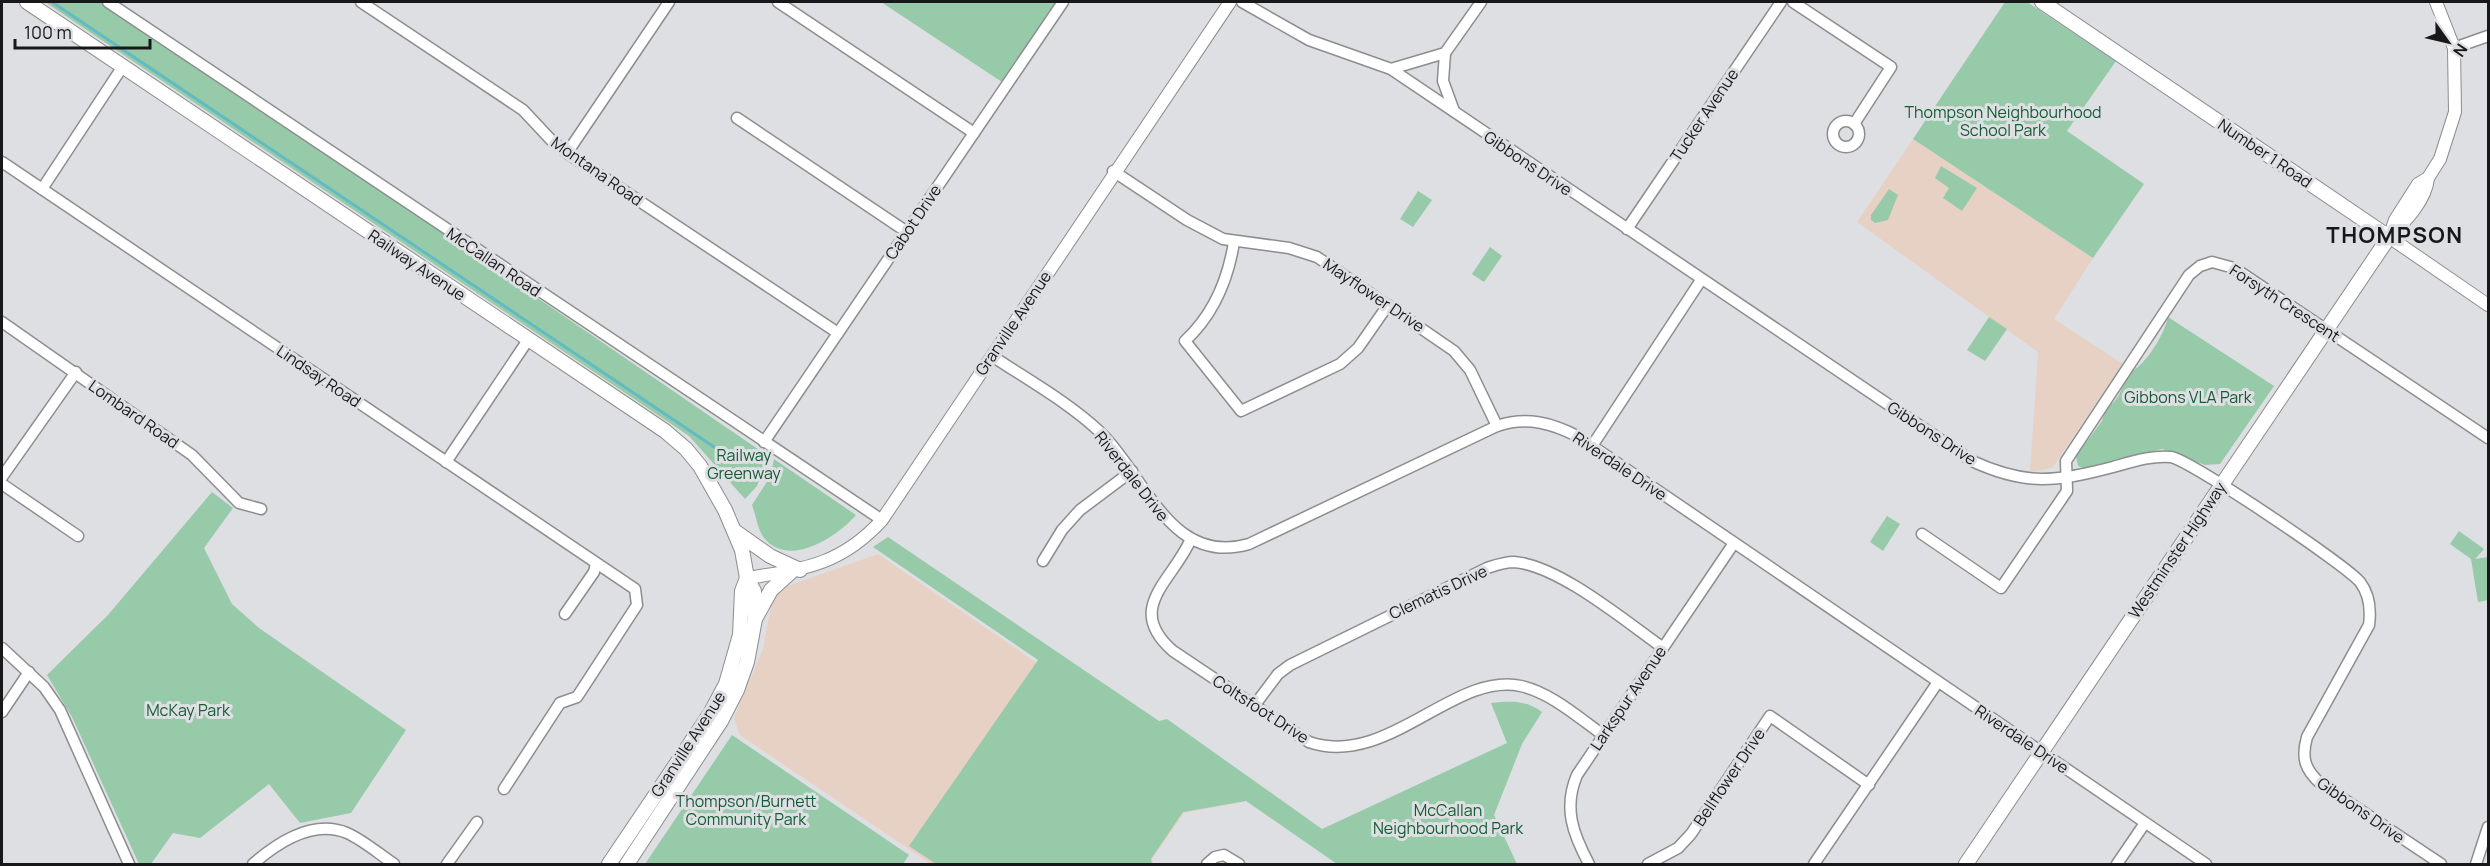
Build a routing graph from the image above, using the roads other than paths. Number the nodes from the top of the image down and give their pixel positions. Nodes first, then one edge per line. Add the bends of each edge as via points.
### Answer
1 (27, 2) edge
2 (108, 2) edge
3 (361, 2) edge
4 (669, 2) edge
5 (778, 2) edge
6 (1063, 2) edge
7 (1230, 2) edge
8 (1242, 2) edge
9 (1481, 2) edge
10 (1781, 2) edge
11 (1793, 2) edge
12 (2042, 2) edge
13 (2436, 2) edge
14 (2488, 36) edge
15 (2454, 48) junction
16 (1445, 54) junction
17 (123, 66) junction
18 (1391, 69) junction
19 (1456, 114) junction
20 (736, 118) dead end
21 (1854, 124) dead end
22 (974, 133) junction
23 (567, 153) junction
24 (2, 162) edge
25 (1113, 171) junction
26 (42, 189) junction
27 (1628, 229) junction
28 (907, 232) junction
29 (2389, 237) junction
30 (1234, 242) junction
31 (1701, 280) junction
32 (2488, 304) edge
33 (1388, 305) junction
34 (2, 322) edge
35 (2327, 328) junction
36 (838, 333) junction
37 (528, 340) junction
38 (992, 356) junction
39 (76, 372) junction
40 (1497, 426) junction
41 (2488, 438) edge
42 (764, 442) junction
43 (1592, 446) junction
44 (446, 462) junction
45 (1132, 471) junction
46 (2, 477) edge
47 (2068, 478) junction
48 (2, 484) edge
49 (2221, 484) junction
50 (261, 509) dead end
51 (882, 520) junction
52 (736, 532) junction
53 (1922, 534) dead end
54 (78, 536) dead end
55 (1191, 539) junction
56 (1734, 543) junction
57 (1043, 561) dead end
58 (596, 563) junction
59 (796, 570) junction
60 (747, 578) junction
61 (565, 614) dead end
62 (755, 619) junction
63 (1662, 647) junction
64 (2, 648) edge
65 (29, 672) junction
66 (1938, 682) junction
67 (1254, 706) junction
68 (2, 712) edge
69 (1603, 735) junction
70 (2042, 751) junction
71 (1869, 785) junction
72 (504, 789) dead end
73 (477, 822) dead end
74 (2145, 823) junction
75 (2488, 827) edge
76 (129, 864) edge
77 (253, 864) edge
78 (394, 864) edge
79 (447, 864) edge
80 (609, 864) edge
81 (627, 864) edge
82 (1207, 864) edge
83 (1239, 864) edge
84 (1589, 864) edge
85 (1648, 864) edge
86 (1814, 864) edge
87 (1966, 864) edge
88 (2116, 864) edge
89 (2206, 864) edge
90 (2441, 864) edge
91 (2476, 864) edge

1 - 17 main road, Railway Avenue
2 - 42 street, McCallan Road
3 - 23 street, Montana Road via 523,110
4 - 23 street
5 - 22 street
6 - 22 street, Cabot Drive
7 - 25 street, Granville Avenue
8 - 18 street, Gibbons Drive via 1293,32
9 - 16 street
10 - 27 street, Tucker Avenue
11 - 21 street via 1891,68
12 - 29 main road, Number 1 Road
13 - 15 street, Westminster Highway
14 - 15 street
15 - 29 street, Westminster Highway via 2455,112 2440,159 2418,184
16 - 18 street
16 - 19 street via 1443,81
17 - 26 street
17 - 37 main road, Railway Avenue
18 - 19 street, Gibbons Drive
19 - 27 street, Gibbons Drive
20 - 28 street
22 - 28 street, Cabot Drive
23 - 36 street, Montana Road
24 - 26 street, Lindsay Road
25 - 30 street, Mayflower Drive via 1200,228
25 - 38 street, Granville Avenue
26 - 44 street, Lindsay Road
27 - 31 street, Gibbons Drive
28 - 36 street, Cabot Drive
29 - 32 street, Number 1 Road
29 - 35 main road, Westminster Highway
30 - 33 street, Mayflower Drive via 1289,248 1317,257
30 - 33 street via 1216,302 1185,341 1241,411 1340,364 1358,348
31 - 43 street
31 - 47 street, Gibbons Drive via 1972,461 2019,478
33 - 40 street, Mayflower Drive via 1462,359
34 - 39 street, Lombard Road
35 - 41 street, Forsyth Crescent
35 - 47 street, Forsyth Crescent via 2234,268 2212,262 2200,266 2189,275 2066,461
35 - 49 main road, Westminster Highway
36 - 42 street, Cabot Drive
37 - 44 street
37 - 52 main road, Railway Avenue via 686,449 716,490
38 - 45 street, Riverdale Drive via 1080,415
38 - 51 street, Granville Avenue
39 - 46 street
39 - 50 street, Lombard Road via 192,455 240,503
40 - 43 street, Riverdale Drive via 1522,420 1546,423
40 - 55 street, Riverdale Drive via 1249,544 1211,546
42 - 51 street, McCallan Road
43 - 56 street, Riverdale Drive
44 - 58 street, Lindsay Road
45 - 55 street, Riverdale Drive via 1171,524
45 - 57 street via 1080,510
47 - 49 street, Gibbons Drive via 2170,457 2188,463
47 - 53 street, Forsyth Crescent via 2067,491 2001,588
48 - 54 street
49 - 70 main road, Westminster Highway
49 - 90 street, Gibbons Drive via 2351,574 2367,593 2369,625 2307,737 2304,762 2321,784
51 - 59 street, Granville Avenue via 841,555
52 - 59 main road
52 - 60 main road, Railway Avenue
55 - 67 street, Coltsfoot Drive via 1153,603 1152,626 1173,651
56 - 63 street, Larkspur Avenue
56 - 66 street, Riverdale Drive
58 - 61 street
58 - 72 street, Lindsay Road via 635,589 637,605 577,697 560,703
59 - 60 street, Granville Avenue
59 - 62 main road via 771,590
60 - 62 main road, Granville Avenue via 754,591
60 - 80 main road, Granville Avenue via 742,591 740,634 726,684
62 - 81 main road, Granville Avenue via 737,690
63 - 67 street, Clematis Drive via 1555,574 1521,563 1503,563 1305,656 1278,674
63 - 69 street, Larkspur Avenue
64 - 65 street
65 - 68 street
65 - 76 street via 60,710
66 - 70 street, Riverdale Drive
66 - 71 street
67 - 69 street, Coltsfoot Drive via 1310,741 1344,747 1376,739 1478,690 1509,684 1545,695
69 - 84 street, Larkspur Avenue via 1577,775 1570,796 1570,819
70 - 74 street, Riverdale Drive
70 - 87 main road, Westminster Highway
71 - 85 street, Bellflower Drive via 1770,716 1691,834 1678,848
71 - 86 street
73 - 79 street
74 - 88 street
74 - 89 street, Riverdale Drive
75 - 91 street
77 - 78 street via 294,836 333,829 348,834
82 - 83 street via 1224,855

